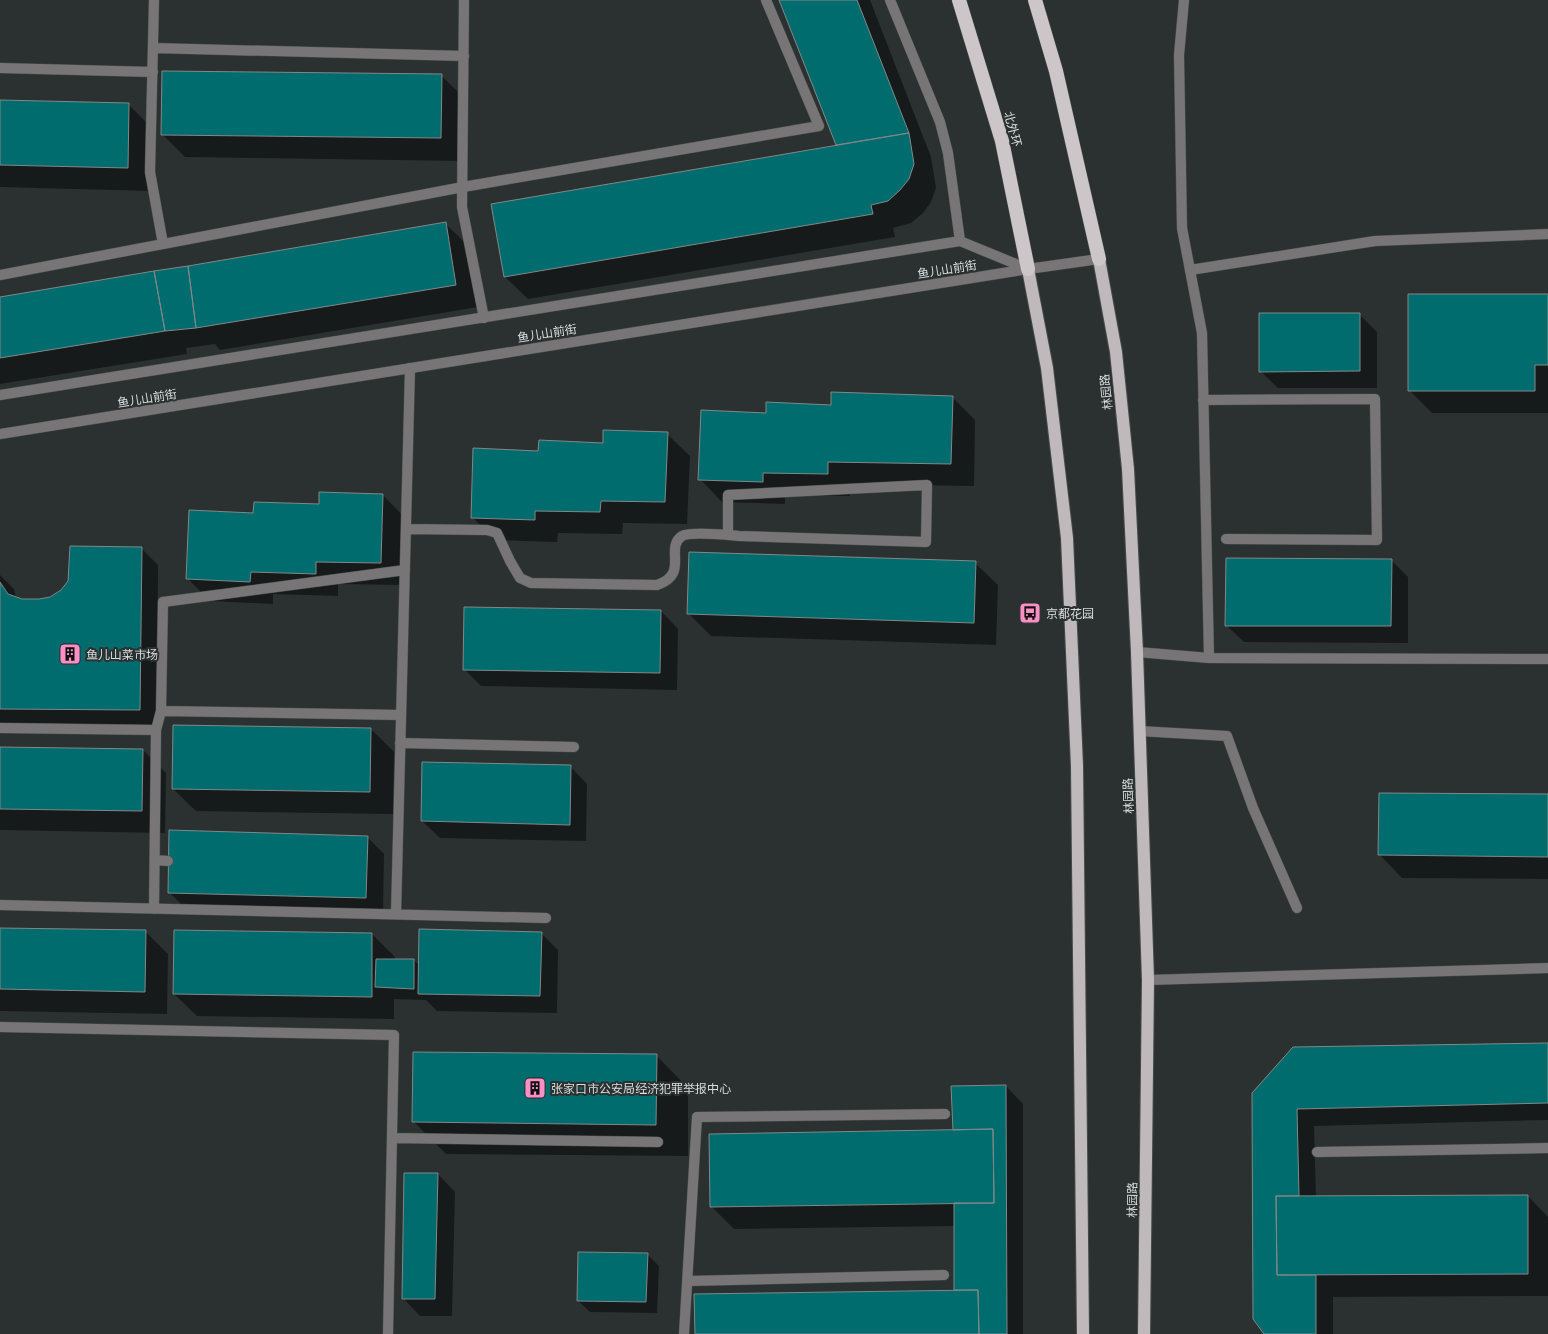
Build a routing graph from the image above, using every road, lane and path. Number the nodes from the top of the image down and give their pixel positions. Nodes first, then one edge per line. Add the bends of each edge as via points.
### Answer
1 (154, 0) edge
2 (464, 0) edge
3 (766, 0) edge
4 (890, 0) edge
5 (959, 0) edge
6 (1035, 0) edge
7 (1184, 0) edge
8 (153, 48) junction
9 (464, 56) junction
10 (0, 68) edge
11 (152, 72) junction
12 (462, 187) junction
13 (1548, 234) edge
14 (960, 241) junction
15 (163, 244) junction
16 (1099, 259) junction
17 (1028, 269) junction
18 (1190, 270) junction
19 (0, 276) edge
20 (484, 318) junction
21 (410, 368) junction
22 (0, 395) edge
23 (1203, 400) junction
24 (0, 434) edge
25 (406, 529) junction
26 (728, 535) junction
27 (1226, 539) dead end
28 (405, 570) junction
29 (1137, 652) junction
30 (1209, 658) junction
31 (1548, 659) edge
32 (161, 712) junction
33 (401, 715) junction
34 (0, 728) edge
35 (156, 730) junction
36 (1139, 731) junction
37 (400, 743) junction
38 (574, 747) dead end
39 (155, 860) junction
40 (168, 861) dead end
41 (0, 906) edge
42 (1297, 908) dead end
43 (154, 909) junction
44 (396, 914) junction
45 (546, 918) dead end
46 (1548, 968) edge
47 (1148, 980) junction
48 (0, 1027) edge
49 (945, 1114) dead end
50 (392, 1138) junction
51 (658, 1142) dead end
52 (1548, 1148) edge
53 (1317, 1152) dead end
54 (944, 1275) dead end
55 (688, 1281) junction
56 (388, 1334) edge
57 (684, 1334) edge
58 (1083, 1334) edge
59 (1144, 1334) edge

1 - 8 street
2 - 9 street
3 - 12 street via 819,126
4 - 14 street via 940,122 948,153
5 - 17 highway, 北外环 via 1002,141
6 - 16 highway via 1056,71
7 - 18 street via 1179,55 1182,228
8 - 9 street
8 - 11 street
9 - 12 street
10 - 11 street
11 - 15 street via 150,172
12 - 15 street
12 - 20 street via 462,207
13 - 18 street via 1375,241
14 - 17 street
14 - 20 street
15 - 19 street
16 - 17 street, 鱼儿山前街
16 - 29 main road, 林园路 via 1116,352 1126,450
17 - 21 street, 鱼儿山前街
17 - 58 main road via 1047,368 1067,538 1077,766
18 - 23 street via 1202,333
20 - 22 street
21 - 24 street, 鱼儿山前街
21 - 25 street
23 - 27 street via 1375,399 1377,540
23 - 30 street
25 - 26 street via 486,530 496,533 520,578 531,583 657,585 667,582 674,571 675,546 681,536
25 - 28 street
26 - 26 street via 728,495 927,485 926,542
28 - 32 street via 163,602
28 - 33 street
29 - 30 street
29 - 36 main road, 林园路
30 - 31 street
32 - 33 street
32 - 35 street
33 - 37 street
34 - 35 street
35 - 39 street
36 - 42 street via 1227,736 1253,808
36 - 47 main road, 林园路
37 - 38 street
37 - 44 street
39 - 40 street
39 - 43 street
41 - 43 street
43 - 44 street
44 - 45 street
46 - 47 street
47 - 59 main road, 林园路
48 - 50 street via 394,1035
49 - 55 street via 697,1117
50 - 51 street
50 - 56 street
52 - 53 street
54 - 55 street
55 - 57 street

